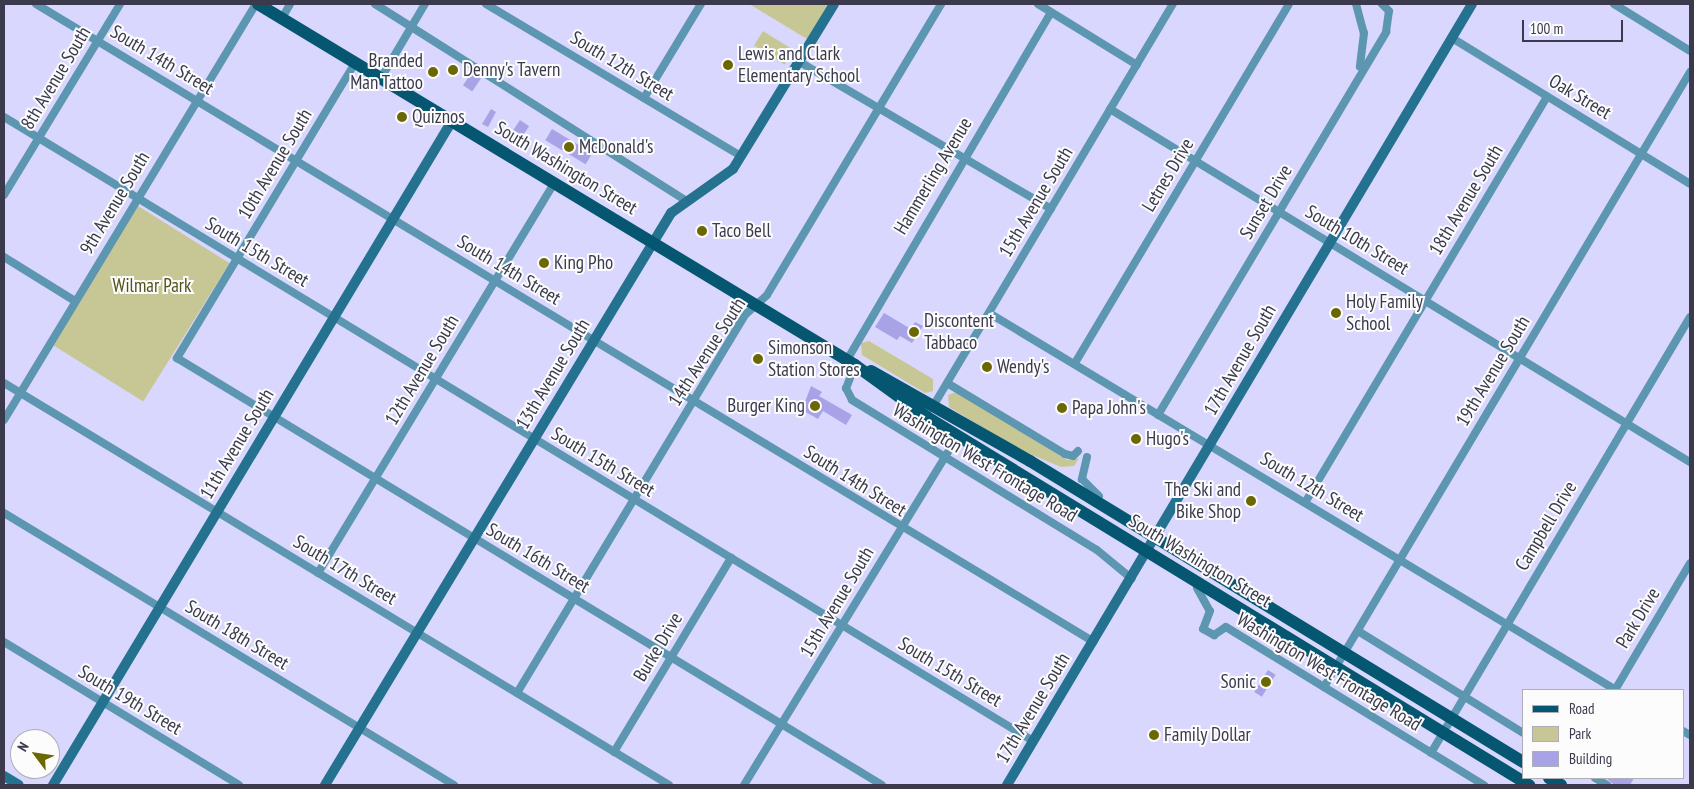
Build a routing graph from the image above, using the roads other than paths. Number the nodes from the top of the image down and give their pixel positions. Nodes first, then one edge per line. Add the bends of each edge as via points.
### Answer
1 (36, 4) edge
2 (120, 4) edge
3 (257, 4) edge
4 (290, 4) edge
5 (375, 4) edge
6 (425, 4) edge
7 (486, 4) edge
8 (701, 4) edge
9 (834, 4) edge
10 (941, 4) edge
11 (1038, 4) edge
12 (1173, 4) edge
13 (1288, 4) edge
14 (1356, 4) edge
15 (1382, 4) edge
16 (1472, 4) edge
17 (1614, 4) edge
18 (1051, 12) junction
19 (282, 18) junction
20 (412, 26) junction
21 (1452, 38) junction
22 (97, 41) junction
23 (1690, 51) edge
24 (798, 61) junction
25 (355, 63) junction
26 (1137, 65) junction
27 (1690, 72) edge
28 (381, 78) junction
29 (1356, 80) junction
30 (1547, 96) junction
31 (644, 98) junction
32 (197, 99) junction
33 (878, 107) junction
34 (1110, 109) junction
35 (4, 117) edge
36 (452, 121) junction
37 (38, 139) junction
38 (1641, 154) junction
39 (742, 156) junction
40 (963, 157) junction
41 (297, 160) junction
42 (1196, 160) junction
43 (554, 183) junction
44 (1690, 184) edge
45 (4, 195) edge
46 (137, 198) junction
47 (685, 200) junction
48 (1051, 209) junction
49 (1280, 212) junction
50 (394, 219) junction
51 (653, 242) junction
52 (1330, 242) junction
53 (4, 257) edge
54 (237, 259) junction
55 (495, 280) junction
56 (1425, 300) junction
57 (75, 301) junction
58 (754, 305) junction
59 (989, 313) junction
60 (1690, 317) edge
61 (334, 318) junction
62 (594, 340) junction
63 (177, 358) joint
64 (1520, 358) junction
65 (851, 362) junction
66 (1075, 364) junction
67 (435, 379) junction
68 (4, 382) edge
69 (947, 383) junction
70 (20, 392) junction
71 (693, 400) junction
72 (934, 404) junction
73 (1158, 415) junction
74 (927, 417) junction
75 (273, 418) junction
76 (4, 420) edge
77 (1627, 423) junction
78 (958, 436) junction
79 (534, 440) junction
80 (1210, 445) junction
81 (1078, 451) dead end
82 (945, 457) junction
83 (1087, 457) dead end
84 (1690, 462) edge
85 (375, 480) junction
86 (634, 499) junction
87 (1306, 501) junction
88 (216, 511) junction
89 (4, 512) edge
90 (1125, 518) junction
91 (901, 528) junction
92 (1156, 537) junction
93 (474, 538) junction
94 (1148, 551) junction
95 (731, 558) junction
96 (1400, 559) junction
97 (1690, 563) edge
98 (1172, 566) junction
99 (318, 573) junction
100 (1132, 579) junction
101 (573, 598) junction
102 (159, 607) junction
103 (1507, 624) junction
104 (840, 625) junction
105 (1358, 631) junction
106 (417, 633) junction
107 (4, 642) edge
108 (1094, 642) junction
109 (1344, 653) junction
110 (670, 657) junction
111 (1336, 666) junction
112 (1324, 687) junction
113 (1613, 689) edge
114 (1616, 689) edge
115 (517, 693) junction
116 (1464, 698) junction
117 (102, 702) junction
118 (1452, 718) junction
119 (782, 724) junction
120 (360, 728) junction
121 (1443, 732) junction
122 (1522, 732) edge
123 (1033, 741) junction
124 (614, 752) junction
125 (1431, 753) junction
126 (1522, 761) edge
127 (4, 776) edge
128 (19, 785) edge
129 (53, 785) edge
130 (239, 785) edge
131 (325, 785) edge
132 (454, 785) edge
133 (669, 785) edge
134 (744, 785) edge
135 (882, 785) edge
136 (1007, 785) edge
137 (1484, 785) edge
138 (1529, 785) edge

1 - 22 street, South 14th Street
2 - 22 street, 8th Avenue South
3 - 19 main road, South Washington Street
3 - 32 street, 9th Avenue South
4 - 19 street
5 - 20 street
6 - 20 street
7 - 31 street, South 12th Street
8 - 31 street
9 - 24 street, 13th Avenue South
10 - 33 street, 14th Avenue South
11 - 18 street
12 - 26 street, 15th Avenue South
13 - 42 street, Letnes Drive
14 - 29 street via 1364,54
15 - 29 street, Sunset Drive via 1388,11 1386,32
16 - 21 street, 17th Avenue South
17 - 23 street
18 - 26 street
18 - 40 street, Hammerling Avenue
19 - 25 main road, South Washington Street
20 - 28 street
20 - 47 street
21 - 30 street, Oak Street
21 - 52 street, 17th Avenue South
22 - 32 street, South 14th Street
22 - 37 street, 8th Avenue South
24 - 33 street
24 - 39 street, 13th Avenue South
25 - 28 main road, South Washington Street
25 - 41 street, 10th Avenue South
26 - 34 street, 15th Avenue South
27 - 38 street, 19th Avenue South
28 - 36 main road, South Washington Street
29 - 49 street, Sunset Drive
30 - 38 street, Oak Street
30 - 56 street, 18th Avenue South
31 - 39 street, South 12th Street
32 - 41 street, South 14th Street
32 - 46 street, 9th Avenue South
33 - 40 street
33 - 58 street, 14th Avenue South via 767,294
34 - 42 street, South 10th Street
34 - 48 street, 15th Avenue South
35 - 37 street, South 15th Street
36 - 43 main road, South Washington Street
36 - 50 street, 11th Avenue South
37 - 45 street, 8th Avenue South
37 - 46 street, South 15th Street
38 - 44 street, Oak Street
38 - 64 street, 19th Avenue South
39 - 47 street, 13th Avenue South via 727,174
40 - 48 street
40 - 65 street, Hammerling Avenue
41 - 50 street, South 14th Street
41 - 54 street, 10th Avenue South
42 - 49 street, South 10th Street
42 - 66 street, Letnes Drive
43 - 51 main road, South Washington Street
43 - 55 street, 12th Avenue South
46 - 54 street, South 15th Street
46 - 57 street, 9th Avenue South
47 - 51 street, 13th Avenue South
48 - 59 street, 15th Avenue South
49 - 52 street, South 10th Street
49 - 73 street, Sunset Drive
50 - 55 street, South 14th Street
50 - 61 street, 11th Avenue South
51 - 58 main road, South Washington Street
51 - 62 street, 13th Avenue South
52 - 56 street, South 10th Street
52 - 80 street, 17th Avenue South
53 - 57 street
54 - 61 street, South 15th Street
54 - 63 street, 10th Avenue South
55 - 62 street, South 14th Street
55 - 67 street, 12th Avenue South
56 - 64 street, South 10th Street
56 - 87 street, 18th Avenue South
57 - 70 street, 9th Avenue South
58 - 65 main road, South Washington Street
58 - 71 street, 14th Avenue South
59 - 66 street, South 12th Street
59 - 69 street, 15th Avenue South
60 - 77 street, Campbell Drive
61 - 67 street, South 15th Street
61 - 75 street, 11th Avenue South
62 - 71 street, South 14th Street
62 - 79 street, 13th Avenue South
63 - 75 street, South 16th Street
64 - 77 street, South 10th Street
64 - 96 street, 19th Avenue South
65 - 72 main road, South Washington Street
65 - 74 main road, South Washington Street
65 - 82 street, Washington West Frontage Road via 846,382 848,396
66 - 73 street, South 12th Street
67 - 79 street, South 15th Street
67 - 85 street, 12th Avenue South
68 - 70 street, South 17th Street
69 - 72 street, 15th Avenue South
69 - 81 street via 1065,454 1073,456
70 - 76 street, 9th Avenue South
70 - 88 street, South 17th Street
71 - 86 street, 14th Avenue South
71 - 91 street, South 14th Street
72 - 74 street, 15th Avenue South
72 - 90 main road, South Washington Street
73 - 80 street, South 12th Street
74 - 78 main road, South Washington Street
75 - 85 street, South 16th Street
75 - 88 street, 11th Avenue South
77 - 84 street, South 10th Street
77 - 103 street, Campbell Drive
78 - 82 street, 15th Avenue South
78 - 94 main road, South Washington Street
79 - 86 street, South 15th Street
79 - 93 street, 13th Avenue South
80 - 87 street, South 12th Street
80 - 92 street, 17th Avenue South
82 - 91 street, 15th Avenue South
82 - 100 street, Washington West Frontage Road via 1097,550
83 - 90 street via 1082,474 1085,485
85 - 93 street, South 16th Street
85 - 99 street, 12th Avenue South
86 - 95 street, South 15th Street
86 - 101 street, 14th Avenue South
87 - 96 street, South 12th Street
88 - 99 street, South 17th Street
88 - 102 street, 11th Avenue South
89 - 102 street, South 18th Street
90 - 92 main road, South Washington Street
91 - 104 street, 15th Avenue South
91 - 108 street, South 14th Street
92 - 94 street, 17th Avenue South
92 - 109 main road, South Washington Street
93 - 101 street, South 16th Street
93 - 106 street, 13th Avenue South
94 - 98 main road, South Washington Street
94 - 100 street, 17th Avenue South
95 - 104 street, South 15th Street
95 - 110 street, Burke Drive
96 - 103 street, South 12th Street
96 - 105 street, 19th Avenue South
97 - 114 street, Park Drive
98 - 111 main road, South Washington Street
98 - 112 street, Washington West Frontage Road via 1208,600 1210,611 1203,629 1214,635 1226,627
99 - 106 street, South 17th Street
100 - 108 street, 17th Avenue South
101 - 110 street, South 16th Street
101 - 115 street, 14th Avenue South
102 - 117 street, 11th Avenue South
102 - 120 street, South 18th Street
103 - 113 street, South 12th Street
103 - 116 street, Campbell Drive
104 - 119 street, 15th Avenue South
104 - 123 street, South 15th Street
105 - 109 street, 19th Avenue South
105 - 116 street
106 - 115 street, South 17th Street
106 - 120 street, 13th Avenue South
107 - 117 street, South 19th Street
108 - 123 street, 17th Avenue South
109 - 111 street, 19th Avenue South
109 - 118 main road, South Washington Street
110 - 119 street, South 16th Street
110 - 124 street, Burke Drive
111 - 112 street, 19th Avenue South
111 - 121 main road, South Washington Street
112 - 125 street, Washington West Frontage Road
115 - 124 street, South 17th Street
116 - 118 street, Campbell Drive
116 - 122 street
117 - 129 street, 11th Avenue South
117 - 130 street, South 19th Street
118 - 121 street, Campbell Drive
118 - 126 main road, South Washington Street
119 - 134 street, 15th Avenue South
119 - 135 street, South 16th Street
120 - 131 street, 13th Avenue South
120 - 132 street, South 18th Street
121 - 125 street, Campbell Drive
121 - 138 main road, South Washington Street
123 - 136 street, 17th Avenue South
124 - 133 street, South 17th Street
125 - 137 street, Washington West Frontage Road
127 - 128 street

